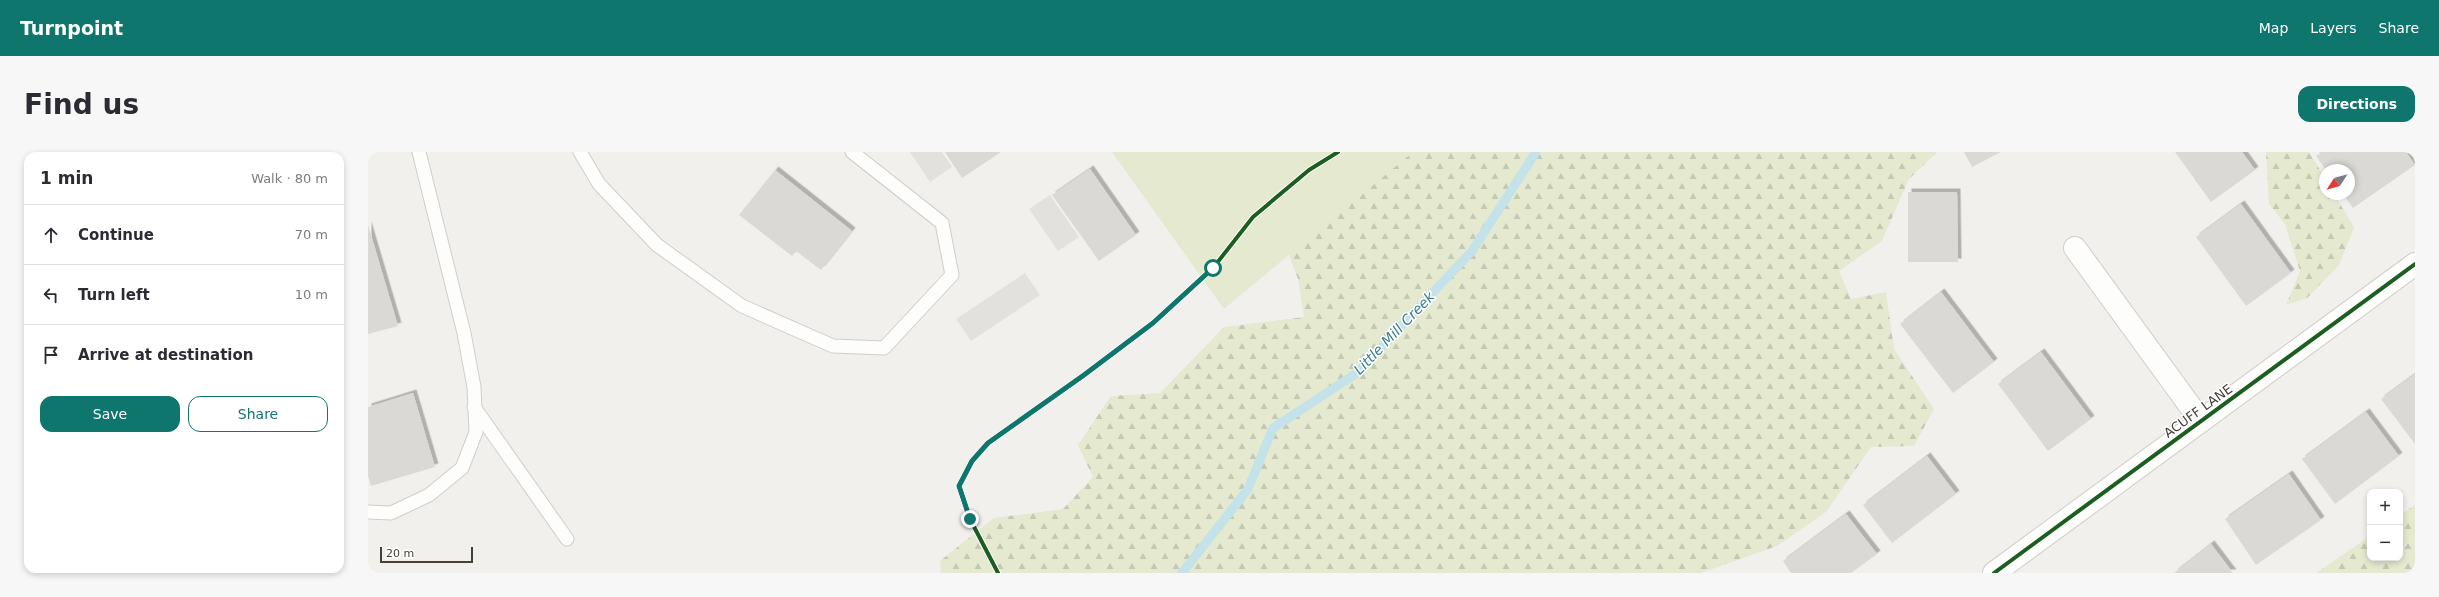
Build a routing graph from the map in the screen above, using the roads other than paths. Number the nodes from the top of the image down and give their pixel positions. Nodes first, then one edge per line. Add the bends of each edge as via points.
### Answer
1 (419, 152) edge
2 (580, 152) edge
3 (852, 152) edge
4 (2074, 248) dead end
5 (2415, 264) edge
6 (474, 407) junction
7 (2201, 421) junction
8 (368, 512) edge
9 (567, 539) dead end
10 (1994, 573) edge

1 - 6 lane via 464,333 474,387
2 - 3 lane via 599,184 657,246 742,306 833,346 884,348 952,275 942,223
4 - 7 street, ACUFF LANE
5 - 7 street, ACUFF LANE
6 - 8 lane via 476,432 462,468 429,495 392,513
6 - 9 lane
7 - 10 street, ACUFF LANE

